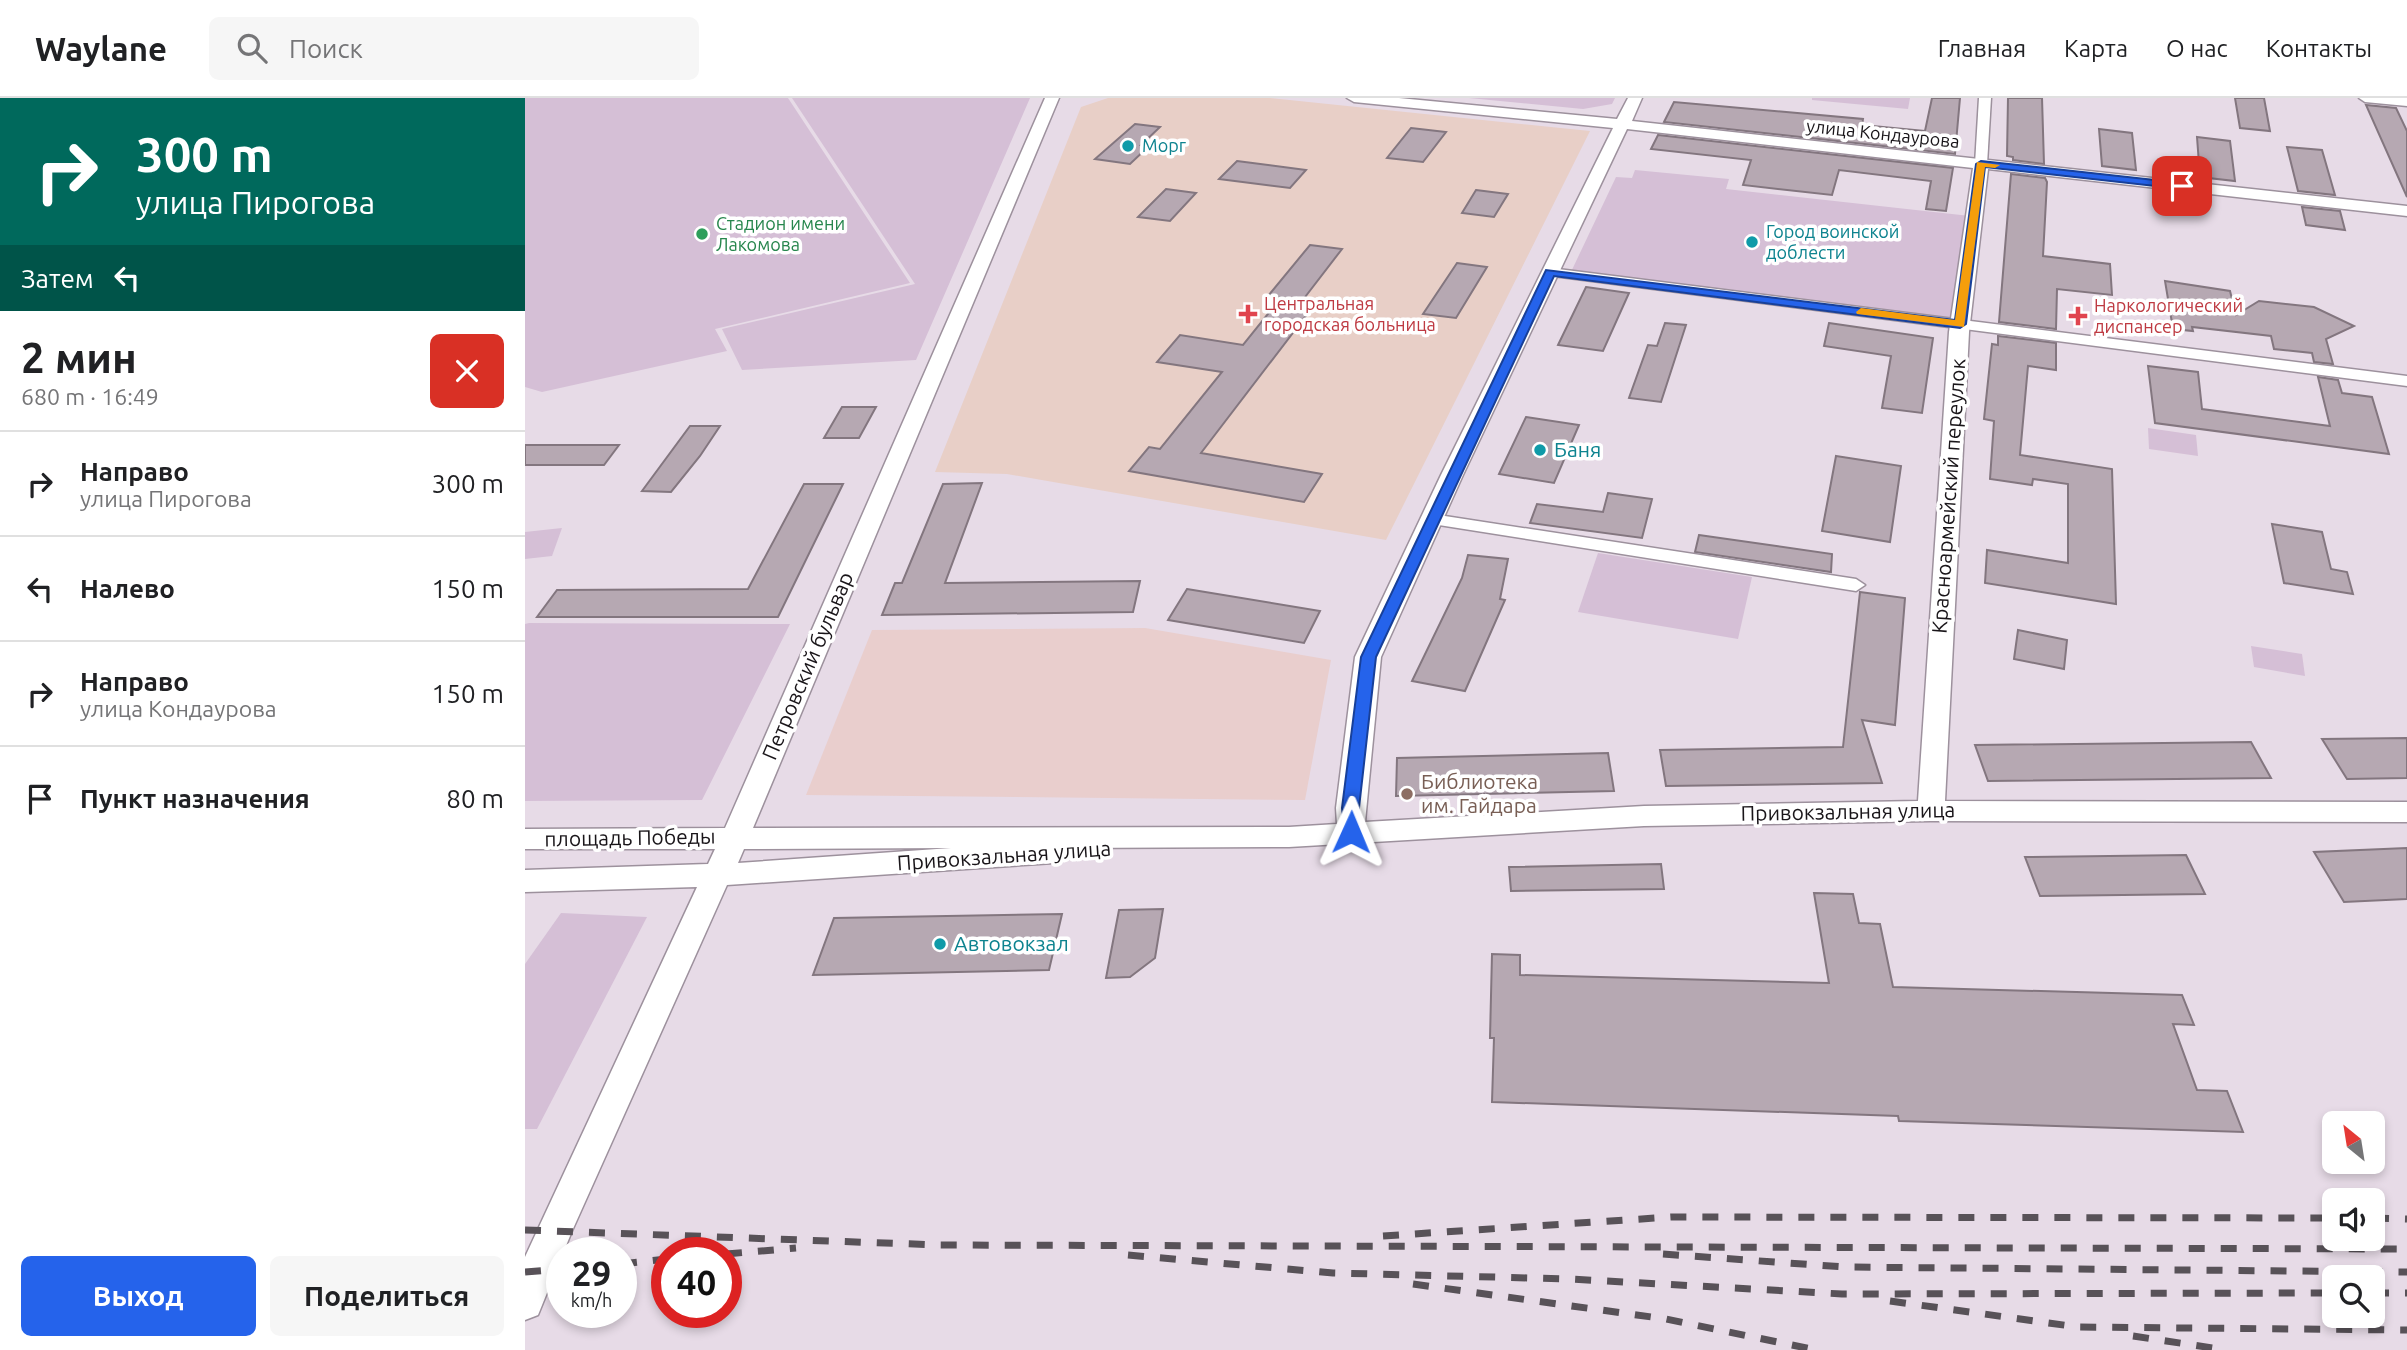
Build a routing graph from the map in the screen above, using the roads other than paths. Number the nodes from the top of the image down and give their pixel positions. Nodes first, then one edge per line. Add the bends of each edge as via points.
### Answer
1 (1052, 98) edge
2 (1354, 98) edge
3 (1635, 98) edge
4 (1985, 98) edge
5 (2365, 98) edge
6 (2407, 102) edge
7 (1622, 125) junction
8 (1981, 164) junction
9 (2407, 211) edge
10 (1550, 272) junction
11 (1960, 324) junction
12 (2407, 381) edge
13 (1432, 519) junction
14 (1856, 584) dead end
15 (1931, 811) junction
16 (2407, 812) edge
17 (1351, 832) junction
18 (735, 836) junction
19 (1289, 836) junction
20 (525, 839) edge
21 (719, 875) junction
22 (525, 881) edge
23 (525, 1302) edge

1 - 18 street, Петровский бульвар
2 - 7 street, улица Кондаурова
3 - 7 street
4 - 8 street, Красноармейский переулок
5 - 6 street
7 - 8 street, улица Кондаурова
7 - 10 street
8 - 9 street, улица Кондаурова
8 - 11 street, Красноармейский переулок
10 - 11 street
10 - 13 street
11 - 12 street
11 - 15 street, Красноармейский переулок
13 - 14 street
13 - 17 street via 1368,657
15 - 16 street, Привокзальная улица
15 - 17 street, Привокзальная улица via 1644,816
17 - 19 street, Привокзальная улица
18 - 19 street, Привокзальная улица
18 - 20 street, площадь Победы
18 - 21 street, Петровский бульвар
19 - 21 street, Привокзальная улица
21 - 22 street, площадь Победы
21 - 23 street, Петровский бульвар

